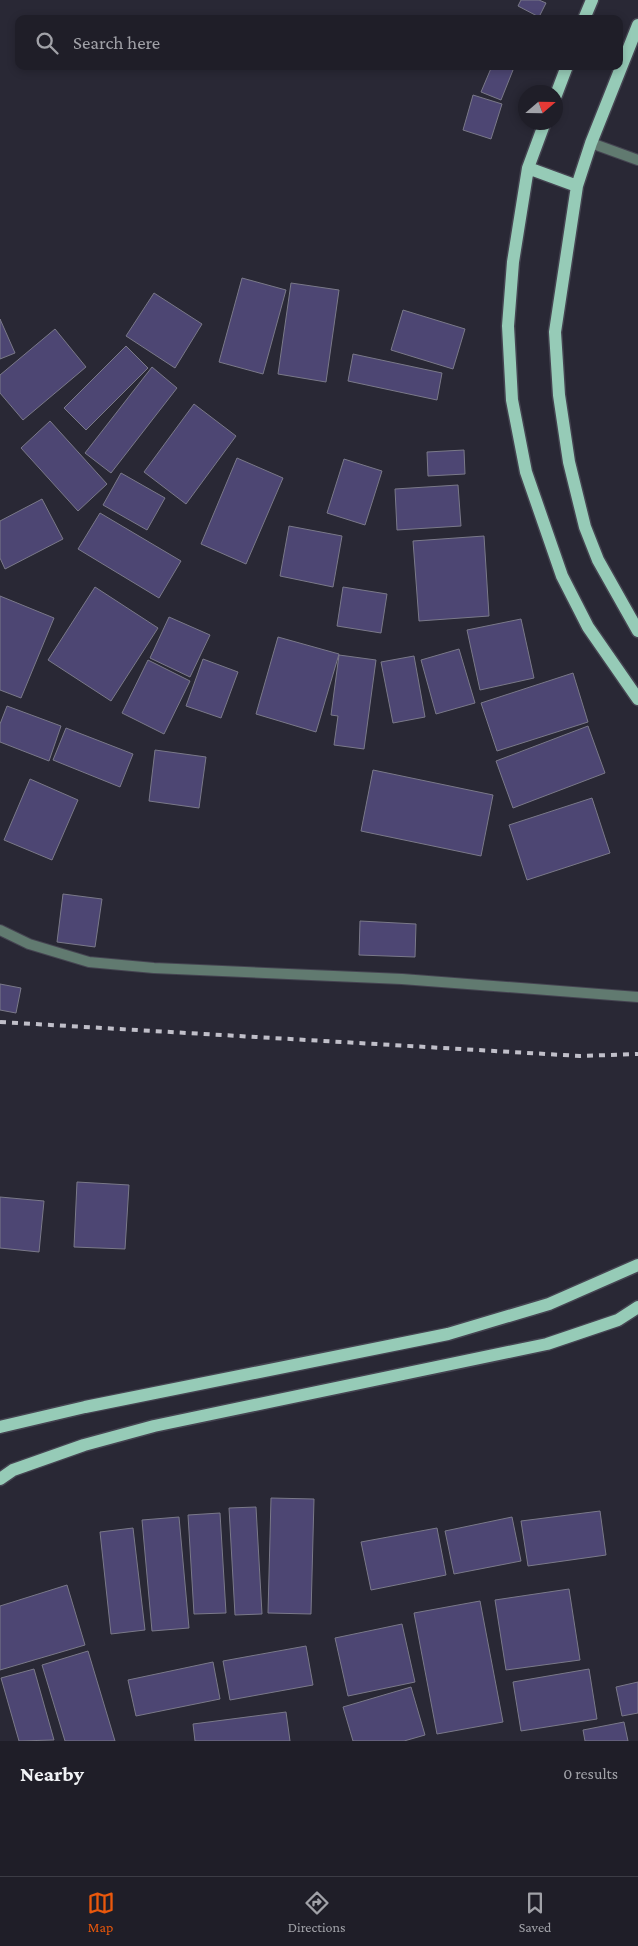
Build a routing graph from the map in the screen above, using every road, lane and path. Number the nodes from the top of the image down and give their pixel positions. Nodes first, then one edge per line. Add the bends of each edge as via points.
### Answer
1 (592, 0) edge
2 (586, 15) edge
3 (638, 25) edge
4 (623, 63) edge
5 (565, 70) edge
6 (620, 70) edge
7 (559, 85) edge
8 (542, 130) edge
9 (591, 143) junction
10 (638, 160) edge
11 (528, 168) junction
12 (577, 186) junction
13 (638, 631) edge
14 (638, 698) edge
15 (0, 930) edge
16 (638, 997) edge
17 (638, 1265) edge
18 (638, 1307) edge
19 (0, 1427) edge
20 (0, 1479) edge

1 - 2 main road
3 - 4 main road
5 - 7 main road
6 - 9 main road
8 - 11 main road
9 - 10 street
9 - 12 main road
11 - 12 main road
11 - 14 main road via 513,262 508,326 512,400 523,454 562,576 588,627
12 - 13 main road via 556,332 559,396 569,462 586,527 598,560
15 - 16 street via 29,944 89,962 108,964 402,979
17 - 19 main road via 549,1304 448,1334
18 - 20 main road via 618,1320 547,1344 154,1426 84,1445 14,1470

